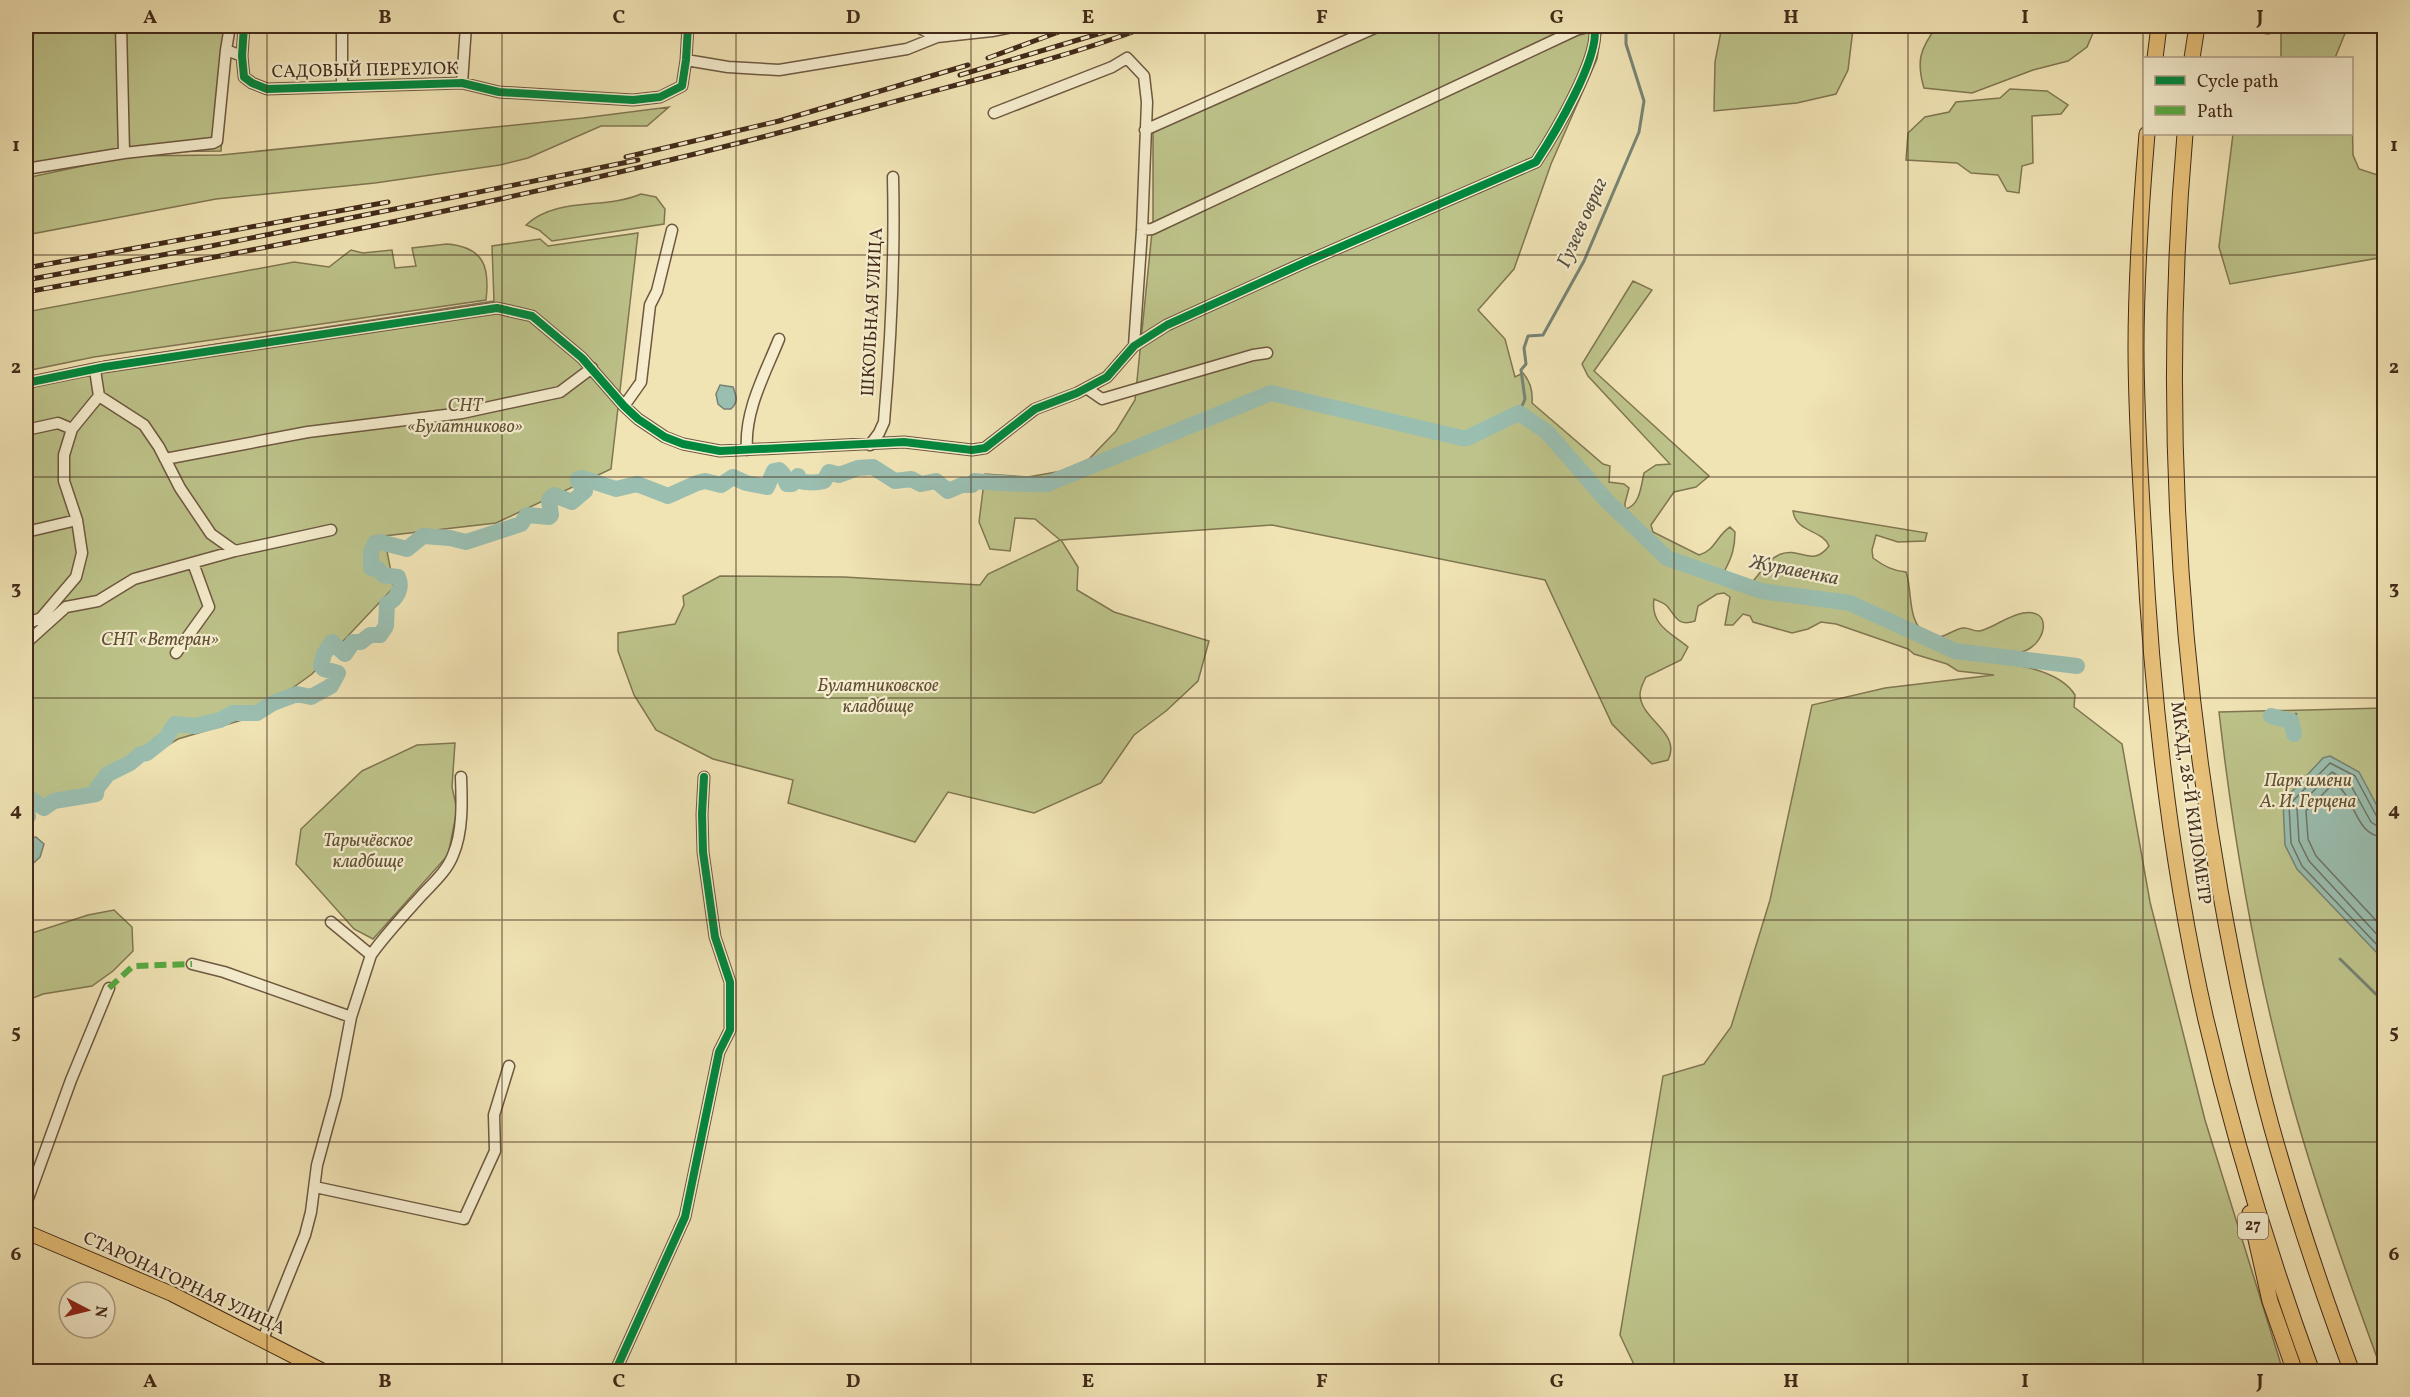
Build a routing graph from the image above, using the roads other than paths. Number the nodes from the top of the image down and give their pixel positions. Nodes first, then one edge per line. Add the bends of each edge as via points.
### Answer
1 (28, 26) edge
2 (121, 26) edge
3 (230, 26) edge
4 (244, 26) edge
5 (342, 26) edge
6 (466, 26) edge
7 (688, 26) edge
8 (916, 26) edge
9 (1018, 26) edge
10 (1379, 26) edge
11 (1593, 26) edge
12 (2159, 26) edge
13 (2197, 26) edge
14 (937, 37) junction
15 (226, 50) junction
16 (242, 56) junction
17 (2155, 57) edge
18 (2192, 57) edge
19 (686, 60) junction
20 (462, 83) junction
21 (342, 86) junction
22 (26, 87) edge
23 (994, 113) dead end
24 (1145, 130) junction
25 (2147, 135) edge
26 (2185, 135) edge
27 (124, 153) junction
28 (26, 169) edge
29 (893, 177) dead end
30 (672, 230) dead end
31 (1142, 230) junction
32 (779, 339) dead end
33 (1134, 346) junction
34 (1267, 353) dead end
35 (592, 368) junction
36 (95, 370) junction
37 (26, 383) edge
38 (1092, 386) junction
39 (99, 396) junction
40 (624, 406) junction
41 (72, 429) junction
42 (26, 430) edge
43 (870, 445) junction
44 (747, 450) junction
45 (165, 459) junction
46 (77, 520) junction
47 (331, 530) dead end
48 (26, 532) edge
49 (235, 551) junction
50 (193, 563) junction
51 (26, 624) edge
52 (26, 643) edge
53 (176, 652) dead end
54 (461, 777) dead end
55 (704, 777) dead end
56 (331, 922) dead end
57 (371, 955) junction
58 (192, 964) dead end
59 (108, 988) dead end
60 (351, 1017) junction
61 (509, 1066) dead end
62 (2220, 1078) junction
63 (315, 1187) junction
64 (26, 1204) edge
65 (26, 1232) edge
66 (263, 1339) junction
67 (325, 1371) edge
68 (615, 1371) edge
69 (2295, 1371) edge
70 (2312, 1371) edge
71 (2352, 1371) edge

1 - 22 street
2 - 27 street
3 - 15 street
4 - 16 street, САДОВЫЙ ПЕРЕУЛОК
5 - 21 street
6 - 20 street
7 - 19 street
8 - 14 street
9 - 14 street
10 - 24 street
11 - 31 street via 1576,30 1152,229
11 - 33 street via 1596,31 1592,54 1558,129 1536,162 1167,325
12 - 17 highway
13 - 18 highway
14 - 19 street via 907,49 779,70
15 - 16 street
15 - 27 street via 217,141
16 - 21 street, САДОВЫЙ ПЕРЕУЛОК via 244,77 267,89
19 - 20 street, САДОВЫЙ ПЕРЕУЛОК via 682,86 660,97 633,100 499,92
20 - 21 street, САДОВЫЙ ПЕРЕУЛОК
23 - 24 street via 1127,58 1144,76
24 - 31 street
25 - 62 highway, МКАД, 28-Й КИЛОМЕТР via 2137,285 2137,408 2151,655 2173,838
26 - 71 highway, МКАД, 28-Й КИЛОМЕТР via 2175,286 2174,407 2181,582 2195,725 2242,1009 2272,1128
27 - 28 street
29 - 43 street, ШКОЛЬНАЯ УЛИЦА via 894,248 884,422
30 - 40 street via 650,305 641,382
31 - 33 street
32 - 44 street via 752,410
33 - 38 street via 1107,376
34 - 38 street via 1102,399 1089,390
35 - 36 street via 532,316 497,308
35 - 40 street
35 - 45 street via 560,392 473,411 308,432
36 - 37 street
36 - 39 street
38 - 43 street via 1035,409 985,448 904,442
39 - 41 street
39 - 45 street via 144,425
40 - 44 street via 665,437 683,444 720,451
41 - 42 street via 58,423
41 - 46 street via 64,456 64,481
43 - 44 street
45 - 49 street via 211,534
46 - 48 street
46 - 51 street via 82,553 76,577 41,618
47 - 49 street
49 - 50 street
50 - 52 street via 134,579 99,601 66,607
50 - 53 street via 209,607
54 - 57 street via 462,804 454,855
55 - 68 street via 703,852 715,937 730,982 730,1030 719,1052 685,1217
56 - 57 street
57 - 60 street
58 - 60 street
59 - 64 street
60 - 63 street
61 - 63 street via 494,1115 495,1151 464,1219
62 - 69 highway, 27 via 2270,1300
62 - 70 highway, МКАД, 28-Й КИЛОМЕТР
63 - 66 street via 305,1234
65 - 66 main road, СТАРОНАГОРНАЯ УЛИЦА via 134,1276
66 - 67 main road, СТАРОНАГОРНАЯ УЛИЦА

